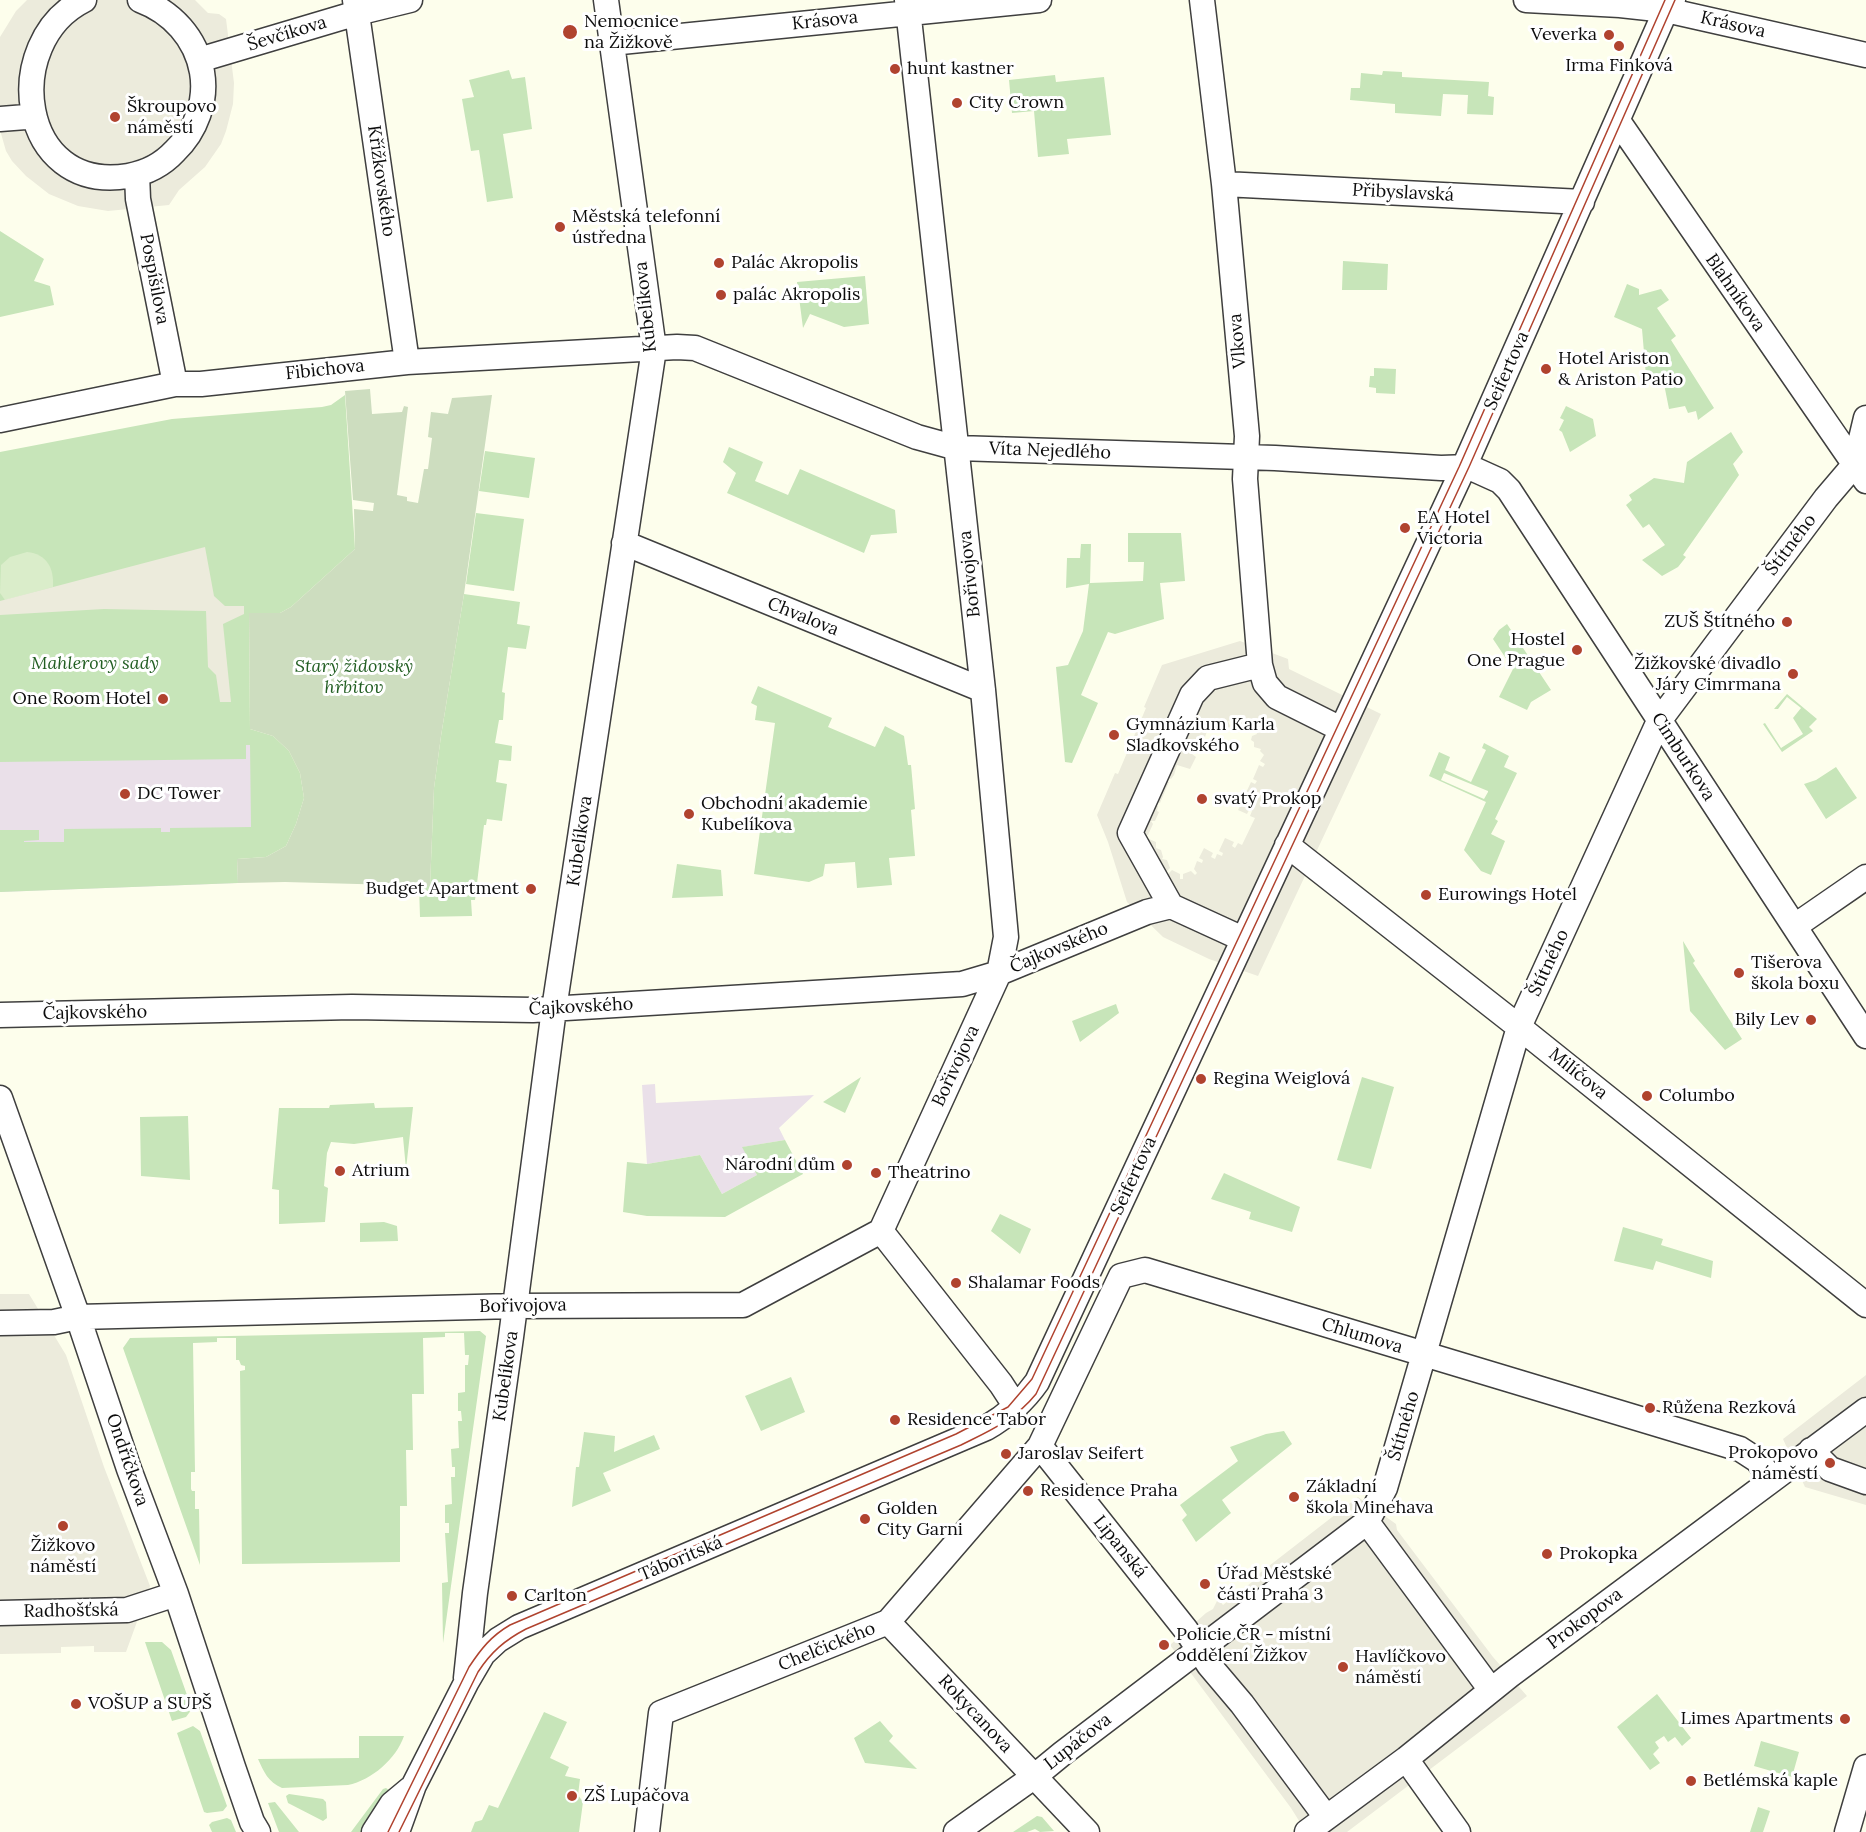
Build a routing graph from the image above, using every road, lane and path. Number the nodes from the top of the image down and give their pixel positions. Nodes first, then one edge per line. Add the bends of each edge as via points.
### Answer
1 (84, 0) edge
2 (140, 0) edge
3 (410, 0) edge
4 (606, 0) edge
5 (1039, 0) edge
6 (1202, 0) edge
7 (1527, 0) edge
8 (1542, 1) edge
9 (1668, 4) edge
10 (907, 6) edge
11 (356, 7) edge
12 (611, 43) junction
13 (1866, 55) edge
14 (199, 60) junction
15 (26, 117) junction
16 (0, 119) edge
17 (1618, 121) junction
18 (137, 174) junction
19 (1224, 184) junction
20 (1582, 202) junction
21 (654, 349) junction
22 (407, 362) junction
23 (175, 384) junction
24 (1866, 418) edge
25 (0, 420) edge
26 (957, 448) junction
27 (1245, 457) junction
28 (1464, 467) junction
29 (1861, 473) edge
30 (624, 543) junction
31 (1262, 674) junction
32 (983, 690) junction
33 (1659, 721) junction
34 (1341, 729) junction
35 (1287, 845) junction
36 (1866, 877) edge
37 (1171, 906) junction
38 (1795, 926) junction
39 (1243, 939) junction
40 (999, 973) junction
41 (554, 1009) junction
42 (0, 1015) edge
43 (1519, 1027) junction
44 (1866, 1036) edge
45 (0, 1098) edge
46 (881, 1231) junction
47 (1866, 1305) edge
48 (515, 1306) junction
49 (78, 1317) junction
50 (0, 1323) edge
51 (1425, 1355) junction
52 (1016, 1407) junction
53 (1866, 1410) edge
54 (1040, 1446) junction
55 (1811, 1450) junction
56 (1772, 1479) junction
57 (1866, 1482) edge
58 (1367, 1522) junction
59 (176, 1594) junction
60 (0, 1613) edge
61 (888, 1622) junction
62 (1199, 1649) junction
63 (466, 1683) junction
64 (1491, 1690) junction
65 (1406, 1759) junction
66 (1866, 1767) edge
67 (1035, 1776) junction
68 (414, 1785) junction
69 (1326, 1817) junction
70 (255, 1829) edge
71 (374, 1832) edge
72 (398, 1832) edge
73 (647, 1832) edge
74 (956, 1832) edge
75 (1087, 1832) edge
76 (1307, 1832) edge
77 (1458, 1832) edge
78 (1847, 1832) edge

1 - 15 street via 57,14 34,39 21,86
2 - 14 street via 175,21
3 - 11 street, Ševčíkova
4 - 12 street, Kubelíkova
5 - 10 street, Krásova
6 - 19 street, Vlkova
7 - 8 street, Krásova
8 - 9 street, Krásova
9 - 13 street, Krásova
9 - 17 street, Seifertova
10 - 12 street, Krásova
10 - 26 street, Bořivojova
11 - 14 street, Ševčíkova
11 - 22 street, Křížkovského
12 - 21 street, Kubelíkova
14 - 18 street via 203,94 193,129 170,157
15 - 16 street
15 - 18 street via 44,147 72,169 106,178
17 - 20 street, Seifertova
17 - 29 street, Blahníkova
18 - 23 street, Pospíšilova via 138,199
19 - 20 street, Přibyslavská
19 - 27 street, Vlkova via 1247,436
20 - 28 street, Seifertova
21 - 22 street, Fibichova
21 - 26 street, Víta Nejedlého via 695,348 917,437
21 - 30 street, Kubelíkova
22 - 23 street, Fibichova
23 - 25 street, Fibichova
24 - 29 street
26 - 27 street, Víta Nejedlého
26 - 32 street, Bořivojova
27 - 28 street, Víta Nejedlého
27 - 31 street, Vlkova
28 - 33 street, Cimburkova via 1490,476 1509,490
28 - 34 street, Seifertova
29 - 33 street, Štítného via 1826,498
30 - 32 street, Chvalova
30 - 41 street, Kubelíkova
31 - 34 street via 1277,697
31 - 37 street via 1208,678 1192,694 1130,833
32 - 40 street, Bořivojova via 1006,937
33 - 38 street, Cimburkova
33 - 43 street, Štítného
34 - 35 street, Seifertova
35 - 39 street, Seifertova
35 - 43 street, Milíčova
36 - 38 street
37 - 39 street
37 - 40 street, Čajkovského via 1147,912
38 - 44 street, Cimburkova
39 - 52 street, Seifertova via 1037,1382
40 - 41 street, Čajkovského via 962,984
40 - 46 street, Bořivojova
41 - 42 street, Čajkovského via 352,1007
41 - 48 street, Kubelíkova
43 - 47 street, Milíčova
43 - 51 street, Štítného
45 - 49 street, Ondříčkova
46 - 48 street, Bořivojova via 743,1305
46 - 52 street
48 - 49 street, Bořivojova
48 - 63 street, Kubelíkova
49 - 50 street, Bořivojova via 54,1322
49 - 59 street, Ondříčkova
51 - 54 street, Chlumova via 1145,1270 1121,1276
51 - 56 street, Chlumova via 1740,1449 1757,1460
51 - 58 street, Štítného via 1385,1488
52 - 63 street, Táboritská via 986,1428 519,1627 483,1654
53 - 55 street, Prokopova
54 - 61 street, Chelčického
54 - 62 street, Lipanská
55 - 56 street, Prokopova
55 - 57 street via 1830,1469
56 - 64 street, Prokopova
58 - 62 street
58 - 64 street
59 - 60 street, Radhošťská via 127,1610
59 - 70 street, Ondříčkova
61 - 67 street, Rokycanova
61 - 73 street, Chelčického via 661,1713
62 - 67 street, Lupáčova
62 - 69 street
63 - 68 street, Táboritská
64 - 65 street, Prokopova
65 - 69 street, Prokopova
65 - 77 street
66 - 78 street
67 - 74 street, Lupáčova
67 - 75 street, Rokycanova
68 - 71 street, Táboritská via 392,1804
68 - 72 street, Táboritská
69 - 76 street, Prokopova

